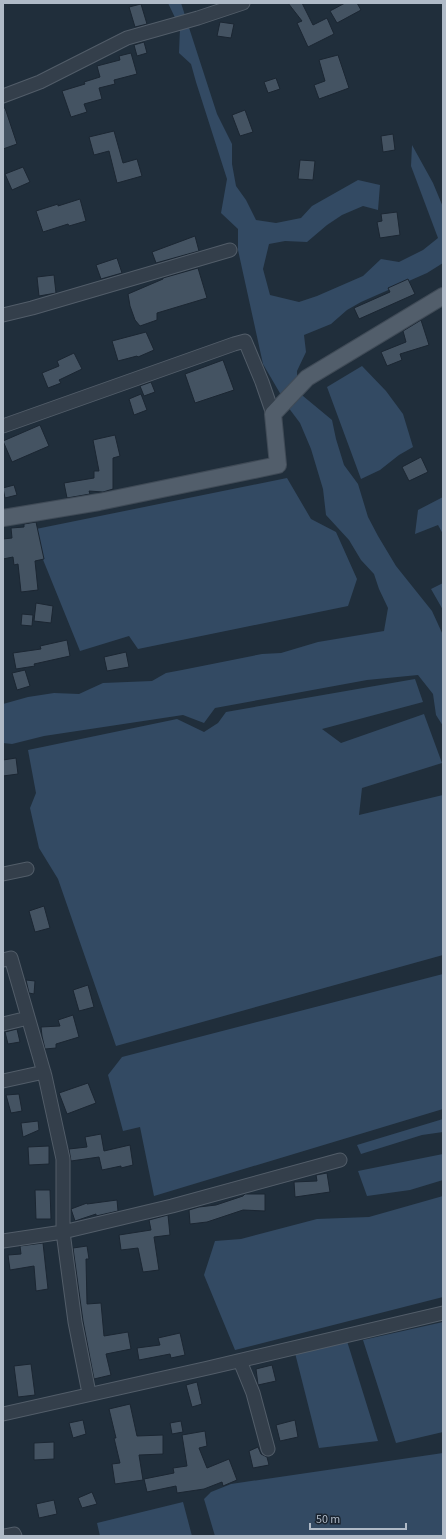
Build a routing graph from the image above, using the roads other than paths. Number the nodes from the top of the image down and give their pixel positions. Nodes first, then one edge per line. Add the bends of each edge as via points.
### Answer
1 (243, 3) edge
2 (3, 96) edge
3 (230, 250) dead end
4 (443, 296) edge
5 (3, 315) edge
6 (273, 414) junction
7 (3, 426) edge
8 (3, 518) edge
9 (27, 869) dead end
10 (3, 874) edge
11 (3, 960) edge
12 (28, 1018) junction
13 (3, 1024) edge
14 (44, 1072) junction
15 (3, 1081) edge
16 (340, 1160) dead end
17 (63, 1232) junction
18 (3, 1241) edge
19 (443, 1313) edge
20 (240, 1361) junction
21 (89, 1393) junction
22 (3, 1414) edge
23 (268, 1449) dead end
24 (4, 1536) edge
25 (15, 1536) edge

1 - 2 street via 127,38 40,82
3 - 5 street
4 - 6 main road via 307,378
6 - 7 street via 245,342
6 - 8 main road via 278,465 98,502
9 - 10 street
11 - 12 street via 11,958
12 - 13 street
12 - 14 street
14 - 15 street
14 - 17 street via 62,1159
16 - 17 street via 172,1206
17 - 18 street
17 - 21 street via 75,1322
19 - 20 street
20 - 21 street
20 - 23 street via 253,1393
21 - 22 street
24 - 25 street

